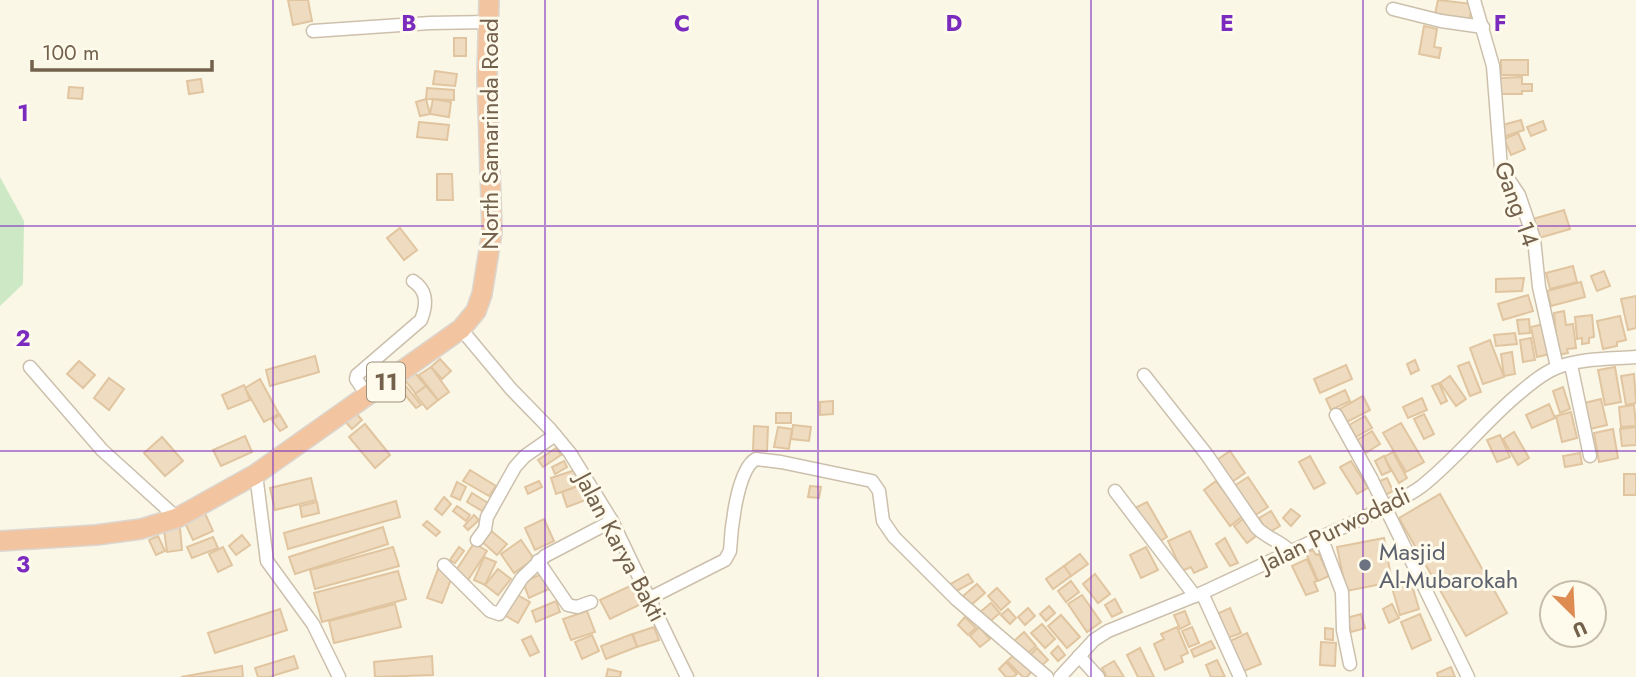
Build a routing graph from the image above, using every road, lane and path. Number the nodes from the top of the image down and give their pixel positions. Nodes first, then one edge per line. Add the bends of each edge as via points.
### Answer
1 (489, 0) edge
2 (1474, 0) edge
3 (1393, 9) dead end
4 (488, 22) junction
5 (1483, 27) junction
6 (313, 31) dead end
7 (413, 281) dead end
8 (461, 328) junction
9 (1636, 357) edge
10 (1571, 365) junction
11 (30, 367) dead end
12 (1557, 367) junction
13 (1144, 375) dead end
14 (367, 395) junction
15 (1336, 415) dead end
16 (555, 435) junction
17 (1590, 456) dead end
18 (256, 474) junction
19 (1115, 491) dead end
20 (1384, 508) junction
21 (177, 518) junction
22 (612, 521) junction
23 (1321, 537) junction
24 (477, 540) dead end
25 (0, 541) edge
26 (1290, 551) junction
27 (538, 561) junction
28 (444, 565) dead end
29 (1198, 594) junction
30 (650, 598) junction
31 (591, 602) dead end
32 (1079, 656) junction
33 (1350, 664) dead end
34 (339, 677) edge
35 (687, 677) edge
36 (1047, 677) edge
37 (1060, 677) edge
38 (1098, 677) edge
39 (1240, 677) edge
40 (1468, 677) edge

1 - 4 highway, North Samarinda Road / 11
2 - 5 street, Gang 14
3 - 5 street
4 - 6 street
4 - 8 highway, North Samarinda Road / 11 via 492,232 482,294 476,311
5 - 12 street, Gang 14 via 1495,81 1501,169 1515,187 1534,239
7 - 14 street via 426,302 421,320 357,375
8 - 14 highway, North Samarinda Road / 11
8 - 16 street, Jalan Karya Bakti
9 - 10 street, Jalan Purwodadi
10 - 12 street, Jalan Purwodadi
10 - 17 street
11 - 21 street via 102,450
12 - 20 street, Jalan Purwodadi via 1496,413 1423,485
13 - 26 street via 1257,527
14 - 18 highway, North Samarinda Road / 11
15 - 20 street
16 - 22 street, Jalan Karya Bakti
16 - 24 street via 515,467
18 - 21 highway, North Samarinda Road / 11
18 - 34 street via 267,561 313,624
19 - 29 street
20 - 23 street, Jalan Purwodadi
20 - 40 street
21 - 25 highway, North Samarinda Road / 11 via 96,535
22 - 27 street
22 - 30 street, Jalan Karya Bakti
23 - 26 street, Jalan Purwodadi
23 - 33 street via 1342,592
26 - 29 street, Jalan Purwodadi
27 - 28 street via 499,614 490,611
27 - 31 street via 568,605
29 - 32 street, Jalan Purwodadi via 1108,631
29 - 39 street
30 - 35 street, Jalan Karya Bakti
30 - 36 street via 725,560 749,465 756,459 781,462 872,481 879,491 883,522 894,537 956,599
32 - 37 street, Jalan Purwodadi
32 - 38 street

